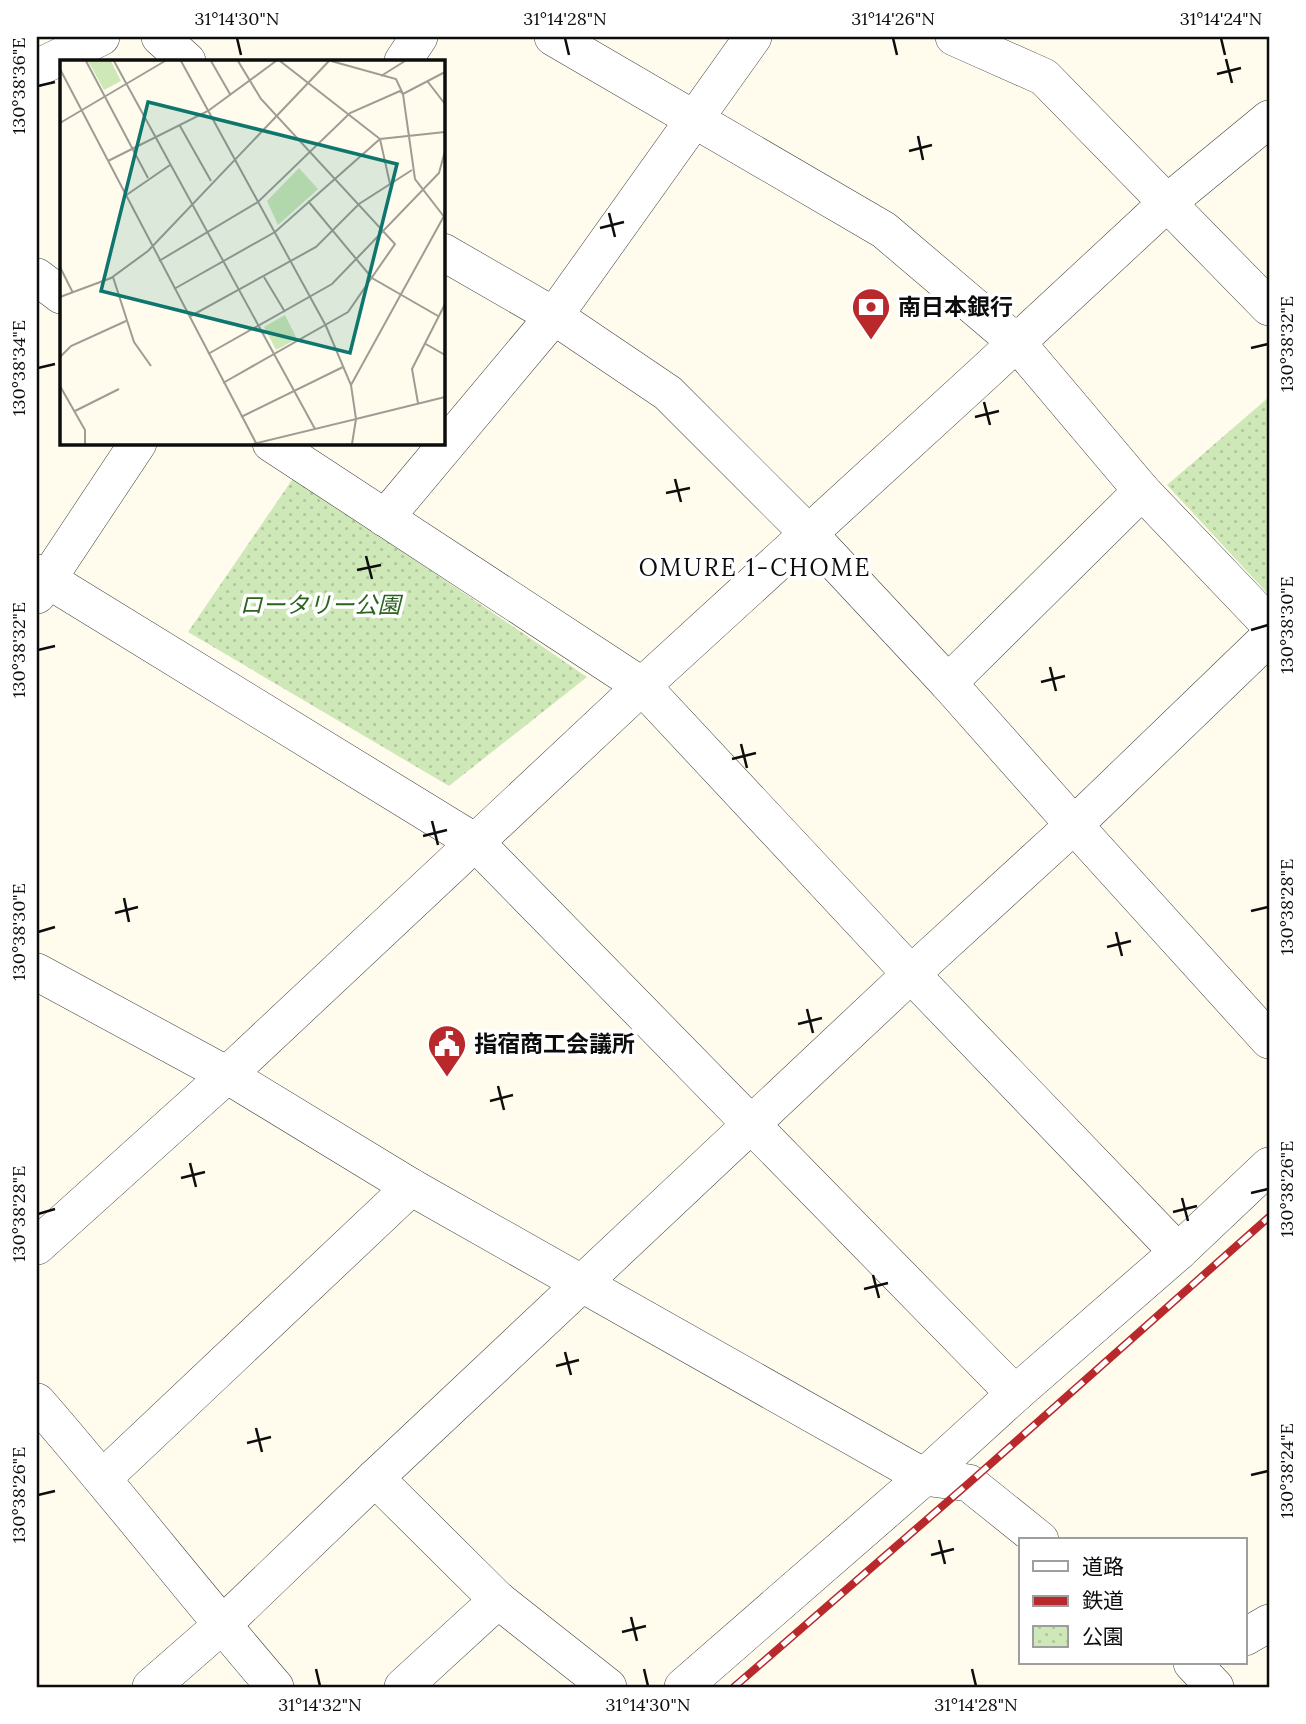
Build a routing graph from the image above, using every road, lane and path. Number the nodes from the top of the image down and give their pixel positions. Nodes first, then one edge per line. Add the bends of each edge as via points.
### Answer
1 (101, 37) edge
2 (160, 37) edge
3 (419, 37) edge
4 (553, 37) edge
5 (753, 37) edge
6 (954, 37) edge
7 (186, 60) edge
8 (404, 60) edge
9 (37, 68) edge
10 (694, 120) junction
11 (1269, 120) edge
12 (1167, 203) junction
13 (444, 253) edge
14 (37, 277) edge
15 (60, 294) edge
16 (1269, 307) edge
17 (554, 316) junction
18 (1017, 343) junction
19 (137, 444) edge
20 (273, 444) edge
21 (1142, 491) junction
22 (386, 518) junction
23 (808, 534) junction
24 (40, 582) edge
25 (1269, 624) edge
26 (1269, 637) edge
27 (948, 683) junction
28 (642, 686) junction
29 (1074, 825) junction
30 (475, 842) junction
31 (37, 972) edge
32 (911, 974) junction
33 (1269, 1040) edge
34 (227, 1075) junction
35 (752, 1124) junction
36 (1269, 1166) edge
37 (411, 1187) junction
38 (37, 1246) edge
39 (1178, 1252) junction
40 (582, 1284) junction
41 (1015, 1394) junction
42 (37, 1402) edge
43 (924, 1477) junction
44 (103, 1478) junction
45 (375, 1478) junction
46 (1038, 1538) edge
47 (498, 1600) junction
48 (1269, 1623) edge
49 (222, 1625) junction
50 (1246, 1636) edge
51 (151, 1687) edge
52 (275, 1687) edge
53 (403, 1687) edge
54 (608, 1687) edge
55 (682, 1687) edge

1 - 9 street
2 - 7 street
3 - 8 street
4 - 10 street
5 - 10 street
6 - 12 street via 1044,77
10 - 17 street
10 - 18 street via 884,230
11 - 12 street
12 - 16 street
12 - 18 street
13 - 17 street
14 - 15 street
17 - 22 street
17 - 23 street via 668,393
18 - 21 street
18 - 23 street
19 - 24 street
20 - 22 street
21 - 25 street
21 - 27 street
22 - 28 street
23 - 27 street
23 - 28 street
24 - 30 street
26 - 29 street
27 - 29 street
28 - 30 street
28 - 32 street
29 - 32 street
29 - 33 street
30 - 34 street
30 - 35 street
31 - 34 street
32 - 35 street
32 - 39 street
34 - 37 street
34 - 38 street
35 - 40 street
35 - 41 street
36 - 39 street
37 - 40 street
37 - 44 street
39 - 41 street
40 - 43 street
40 - 45 street
41 - 43 street
42 - 44 street
43 - 46 street via 969,1483
43 - 55 street
44 - 49 street
45 - 47 street
45 - 49 street
47 - 53 street
47 - 54 street
48 - 50 street
49 - 51 street
49 - 52 street

